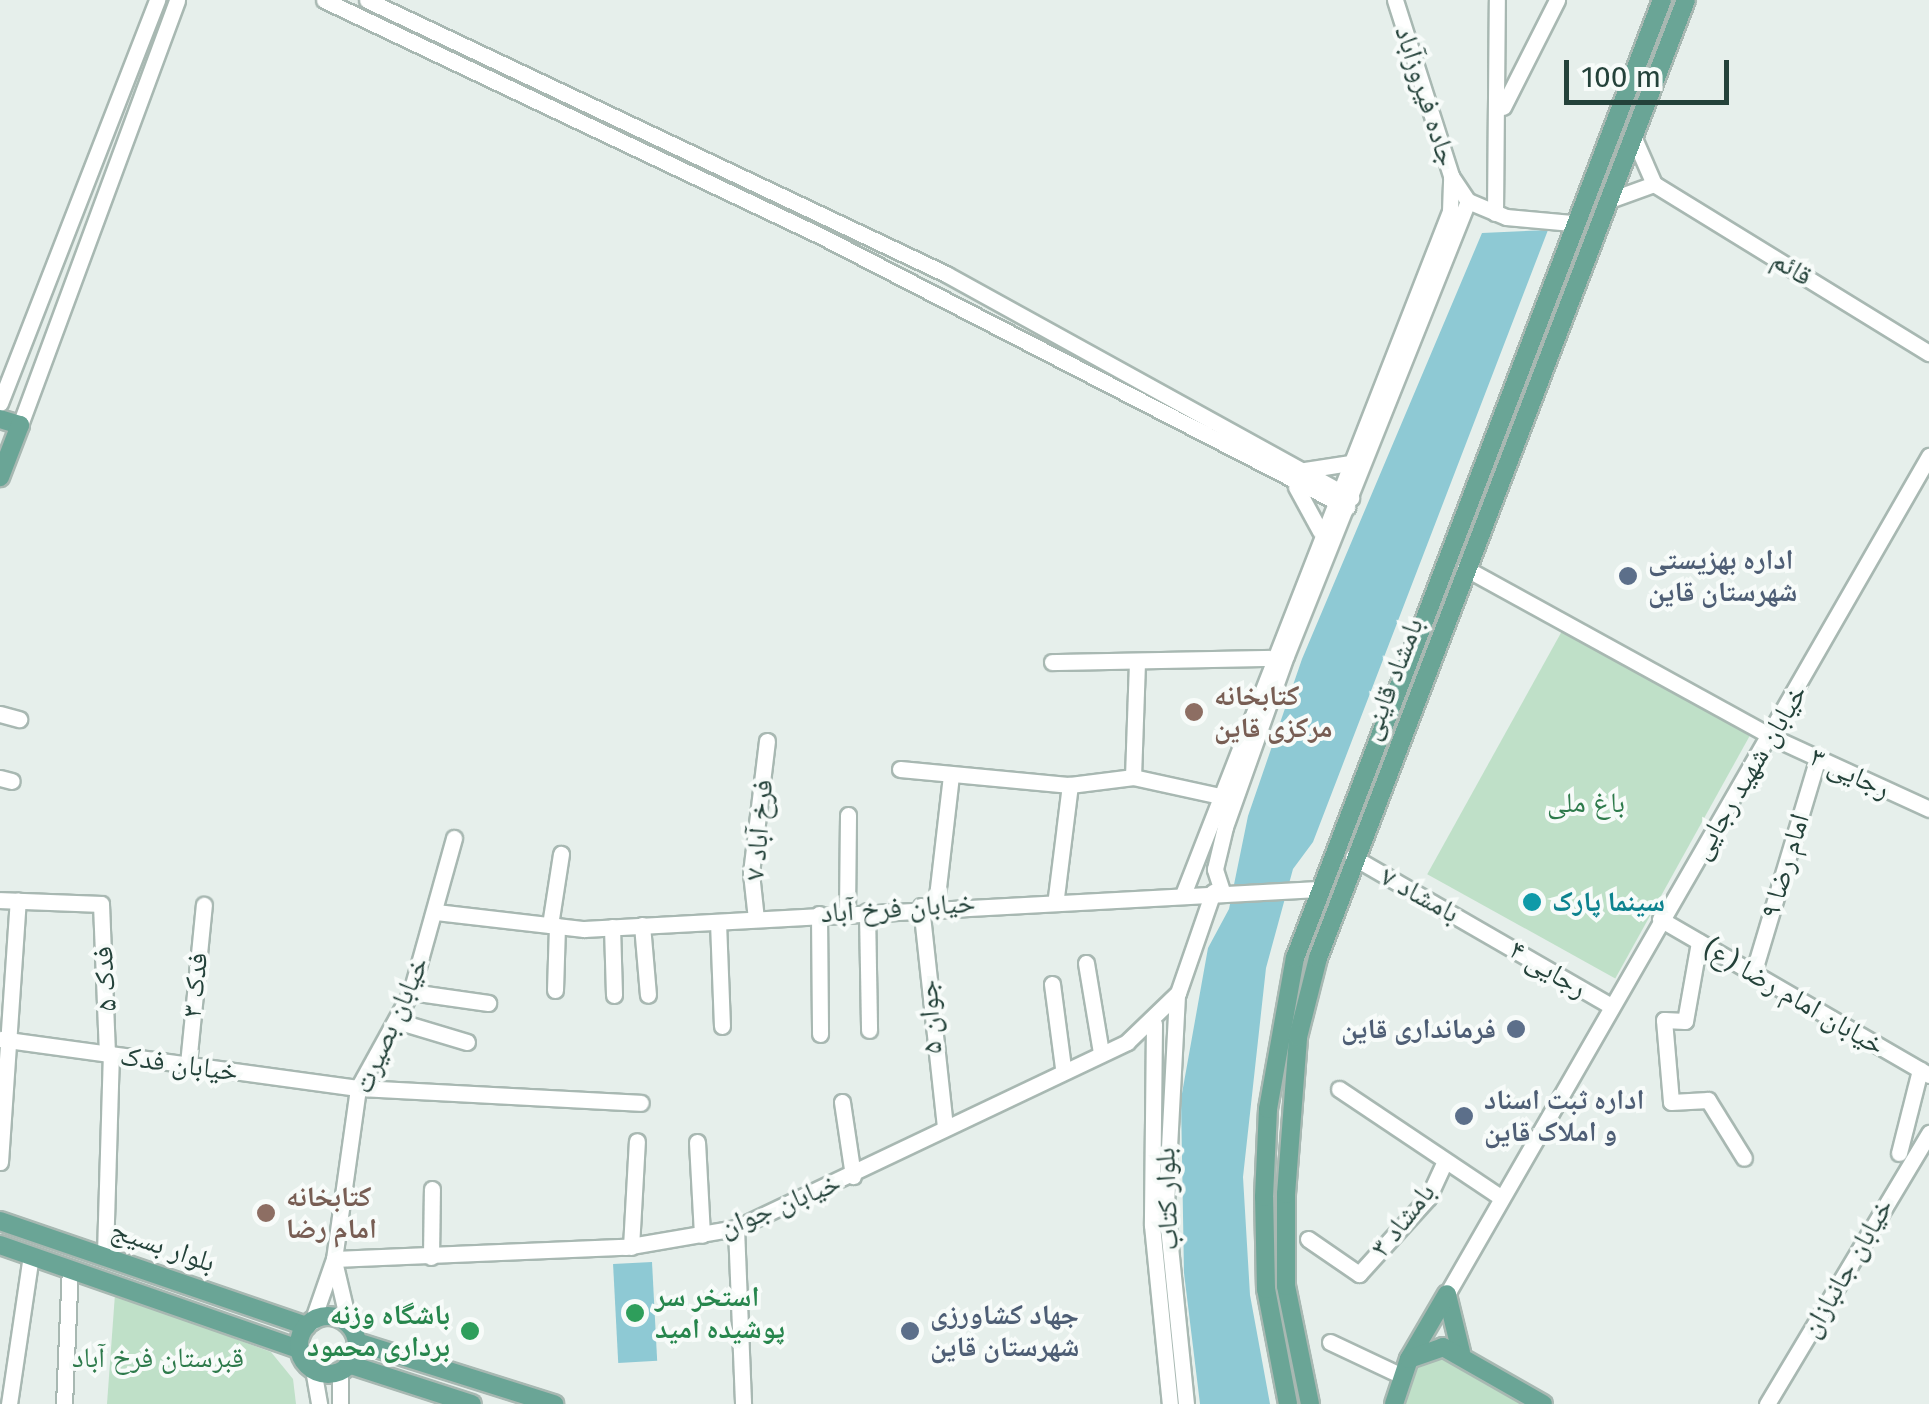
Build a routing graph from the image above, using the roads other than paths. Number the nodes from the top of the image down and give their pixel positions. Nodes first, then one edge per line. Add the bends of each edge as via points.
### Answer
1 (158, 0) edge
2 (177, 0) edge
3 (324, 0) edge
4 (366, 0) edge
5 (1395, 0) edge
6 (1498, 0) edge
7 (1558, 0) edge
8 (1662, 0) edge
9 (1686, 0) edge
10 (1501, 111) junction
11 (1630, 126) junction
12 (1451, 176) junction
13 (1654, 184) junction
14 (1468, 201) junction
15 (1600, 207) junction
16 (1495, 212) junction
17 (1572, 223) junction
18 (1929, 353) edge
19 (0, 403) edge
20 (0, 419) edge
21 (20, 425) junction
22 (1487, 447) junction
23 (1506, 454) junction
24 (1929, 456) edge
25 (1350, 463) junction
26 (1305, 470) junction
27 (0, 477) edge
28 (1293, 484) junction
29 (1343, 500) junction
30 (1320, 534) junction
31 (1464, 568) junction
32 (1269, 658) junction
33 (1052, 662) dead end
34 (1137, 662) junction
35 (0, 714) edge
36 (20, 719) dead end
37 (1772, 737) junction
38 (768, 741) dead end
39 (1818, 758) junction
40 (900, 770) dead end
41 (951, 776) junction
42 (1134, 777) junction
43 (1070, 785) junction
44 (1220, 796) junction
45 (1929, 809) edge
46 (848, 815) dead end
47 (454, 838) dead end
48 (561, 854) dead end
49 (1353, 857) junction
50 (1318, 889) junction
51 (1184, 892) junction
52 (1218, 892) junction
53 (1056, 897) junction
54 (0, 900) edge
55 (18, 900) junction
56 (928, 905) junction
57 (204, 906) dead end
58 (867, 910) junction
59 (436, 912) junction
60 (847, 912) junction
61 (819, 914) junction
62 (756, 919) junction
63 (1660, 920) junction
64 (718, 922) junction
65 (642, 924) junction
66 (554, 926) junction
67 (612, 927) junction
68 (1487, 932) joint
69 (1699, 942) junction
70 (1086, 963) dead end
71 (1753, 974) junction
72 (1052, 984) dead end
73 (556, 990) dead end
74 (411, 992) junction
75 (1178, 993) junction
76 (614, 994) dead end
77 (648, 995) dead end
78 (488, 1003) dead end
79 (1609, 1005) junction
80 (397, 1021) junction
81 (1154, 1024) junction
82 (722, 1026) dead end
83 (869, 1030) dead end
84 (820, 1034) dead end
85 (4, 1039) edge
86 (467, 1042) dead end
87 (1101, 1053) junction
88 (109, 1054) junction
89 (188, 1064) junction
90 (1063, 1068) junction
91 (1924, 1073) edge
92 (358, 1088) junction
93 (1339, 1088) dead end
94 (842, 1102) dead end
95 (642, 1103) dead end
96 (945, 1127) junction
97 (1929, 1133) edge
98 (637, 1140) dead end
99 (697, 1142) dead end
100 (1899, 1153) dead end
101 (1744, 1158) dead end
102 (1444, 1161) junction
103 (0, 1162) edge
104 (853, 1176) junction
105 (432, 1189) dead end
106 (1499, 1196) junction
107 (0, 1221) edge
108 (736, 1228) junction
109 (702, 1234) junction
110 (1308, 1240) dead end
111 (0, 1245) edge
112 (631, 1246) junction
113 (105, 1254) junction
114 (32, 1255) junction
115 (431, 1257) junction
116 (334, 1259) junction
117 (70, 1269) junction
118 (1447, 1294) junction
119 (309, 1324) junction
120 (1282, 1327) junction
121 (353, 1333) junction
122 (1330, 1342) dead end
123 (298, 1349) junction
124 (1461, 1352) junction
125 (344, 1368) junction
126 (313, 1370) junction
127 (1395, 1386) edge
128 (9, 1404) edge
129 (64, 1404) edge
130 (319, 1404) edge
131 (340, 1404) edge
132 (472, 1404) edge
133 (554, 1404) edge
134 (743, 1404) edge
135 (1170, 1404) edge
136 (1186, 1404) edge
137 (1288, 1404) edge
138 (1310, 1404) edge
139 (1543, 1404) edge
140 (1767, 1404) edge

1 - 19 street
2 - 21 street
3 - 28 street via 821,236
4 - 26 street via 946,274
5 - 12 street, جاده فیروزآباد
6 - 10 street
7 - 10 street
8 - 17 main road, بامشاد قاینی
9 - 11 main road, بامشاد قاینی
10 - 16 street
11 - 13 street
11 - 15 main road, بامشاد قاینی
12 - 14 street, جاده فیروزآباد
12 - 25 street via 1450,211
13 - 15 street
13 - 18 street, قائم
14 - 16 street, جاده فیروزآباد
14 - 29 street
15 - 23 main road, بامشاد قاینی
16 - 17 street, جاده فیروزآباد
17 - 22 main road, بامشاد قاینی
20 - 21 main road
21 - 27 main road
22 - 23 main road
22 - 50 main road, بامشاد قاینی
23 - 31 main road, بامشاد قاینی
24 - 37 street, خیابان شهید رجایی
25 - 26 street
25 - 29 street
26 - 29 street
28 - 29 street
28 - 30 street
29 - 30 street
29 - 52 street via 1225,827 1215,869
30 - 32 street
31 - 37 street, رجایی ۳
31 - 49 main road, بامشاد قاینی
32 - 34 street
32 - 44 street
33 - 34 street
34 - 42 street
35 - 36 street
37 - 39 street, رجایی ۳
37 - 63 street, خیابان شهید رجایی
38 - 62 street, فرخ آباد ۷ via 751,874
39 - 45 street, رجایی ۳
39 - 71 street, امام رضا ۹
40 - 41 street
41 - 43 street
41 - 56 street, جوان ۵
42 - 43 street
42 - 44 street
43 - 53 street
44 - 51 street
46 - 60 street
47 - 59 street, خیابان بصیرت
48 - 66 street
49 - 68 street, بامشاد ۷
49 - 120 main road, بامشاد قاینی via 1318,958 1288,1114
50 - 52 street, خیابان فرخ آباد
50 - 120 main road, بامشاد قاینی via 1295,958 1268,1109
51 - 52 street, خیابان فرخ آباد
51 - 53 street, خیابان فرخ آباد
52 - 75 street
53 - 56 street, خیابان فرخ آباد
54 - 55 street
55 - 85 street
55 - 88 street, فدک ۵ via 101,904
56 - 58 street, خیابان فرخ آباد
56 - 96 street, جوان ۵
57 - 89 street, فدک ۳
58 - 60 street, خیابان فرخ آباد
58 - 83 street
59 - 66 street, خیابان فرخ آباد
59 - 74 street, خیابان بصیرت
60 - 61 street, خیابان فرخ آباد
61 - 62 street, خیابان فرخ آباد
61 - 84 street
62 - 64 street, خیابان فرخ آباد
63 - 69 street, خیابان امام رضا (ع)
63 - 79 street, خیابان شهید رجایی
64 - 65 street, خیابان فرخ آباد
64 - 82 street
65 - 67 street, خیابان فرخ آباد
65 - 77 street
66 - 67 street, خیابان فرخ آباد
66 - 73 street
67 - 76 street
68 - 79 street, رجایی ۴
69 - 71 street, خیابان امام رضا (ع)
69 - 101 street via 1685,1021 1664,1020 1671,1102 1708,1100
70 - 87 street
71 - 91 street, خیابان امام رضا (ع)
72 - 90 street
74 - 78 street
74 - 80 street, خیابان بصیرت
75 - 81 street
75 - 136 street, بلوار کتاب via 1166,1207
79 - 106 street, خیابان شهید رجایی
80 - 86 street
80 - 92 street, خیابان بصیرت
81 - 87 street, خیابان جوان
81 - 135 street, بلوار کتاب via 1152,1243
85 - 88 street, خیابان فدک
85 - 103 street
87 - 90 street, خیابان جوان
88 - 89 street, خیابان فدک
88 - 113 street, فدک ۵
89 - 92 street, خیابان فدک
90 - 96 street, خیابان جوان
91 - 100 street
92 - 95 street, خیابان فدک
92 - 116 street, خیابان بصیرت
93 - 102 street
94 - 104 street
96 - 104 street, خیابان جوان
97 - 140 street, خیابان جانبازان
98 - 112 street
99 - 109 street
102 - 106 street
102 - 110 street, بامشاد ۳ via 1428,1198 1360,1274
104 - 108 street, خیابان جوان
105 - 115 street
106 - 118 street, خیابان شهید رجایی
107 - 113 main road, بلوار بسیج
108 - 109 street, خیابان جوان
108 - 134 street
109 - 112 street, خیابان جوان
111 - 114 main road, بلوار بسیج
112 - 115 street, خیابان جوان
113 - 119 main road, بلوار بسیج
114 - 117 main road, بلوار بسیج
114 - 128 street
115 - 116 street, خیابان جوان
116 - 119 street
116 - 121 street
117 - 123 main road, بلوار بسیج
117 - 129 street
118 - 124 main road
118 - 127 main road
119 - 121 main road via 334,1316
119 - 123 main road
120 - 137 main road, بامشاد قاینی
120 - 138 main road, بامشاد قاینی
121 - 125 main road
121 - 133 main road
122 - 127 street
123 - 126 main road
124 - 127 main road
124 - 139 main road
125 - 126 main road
125 - 131 street
125 - 132 main road
126 - 130 street

